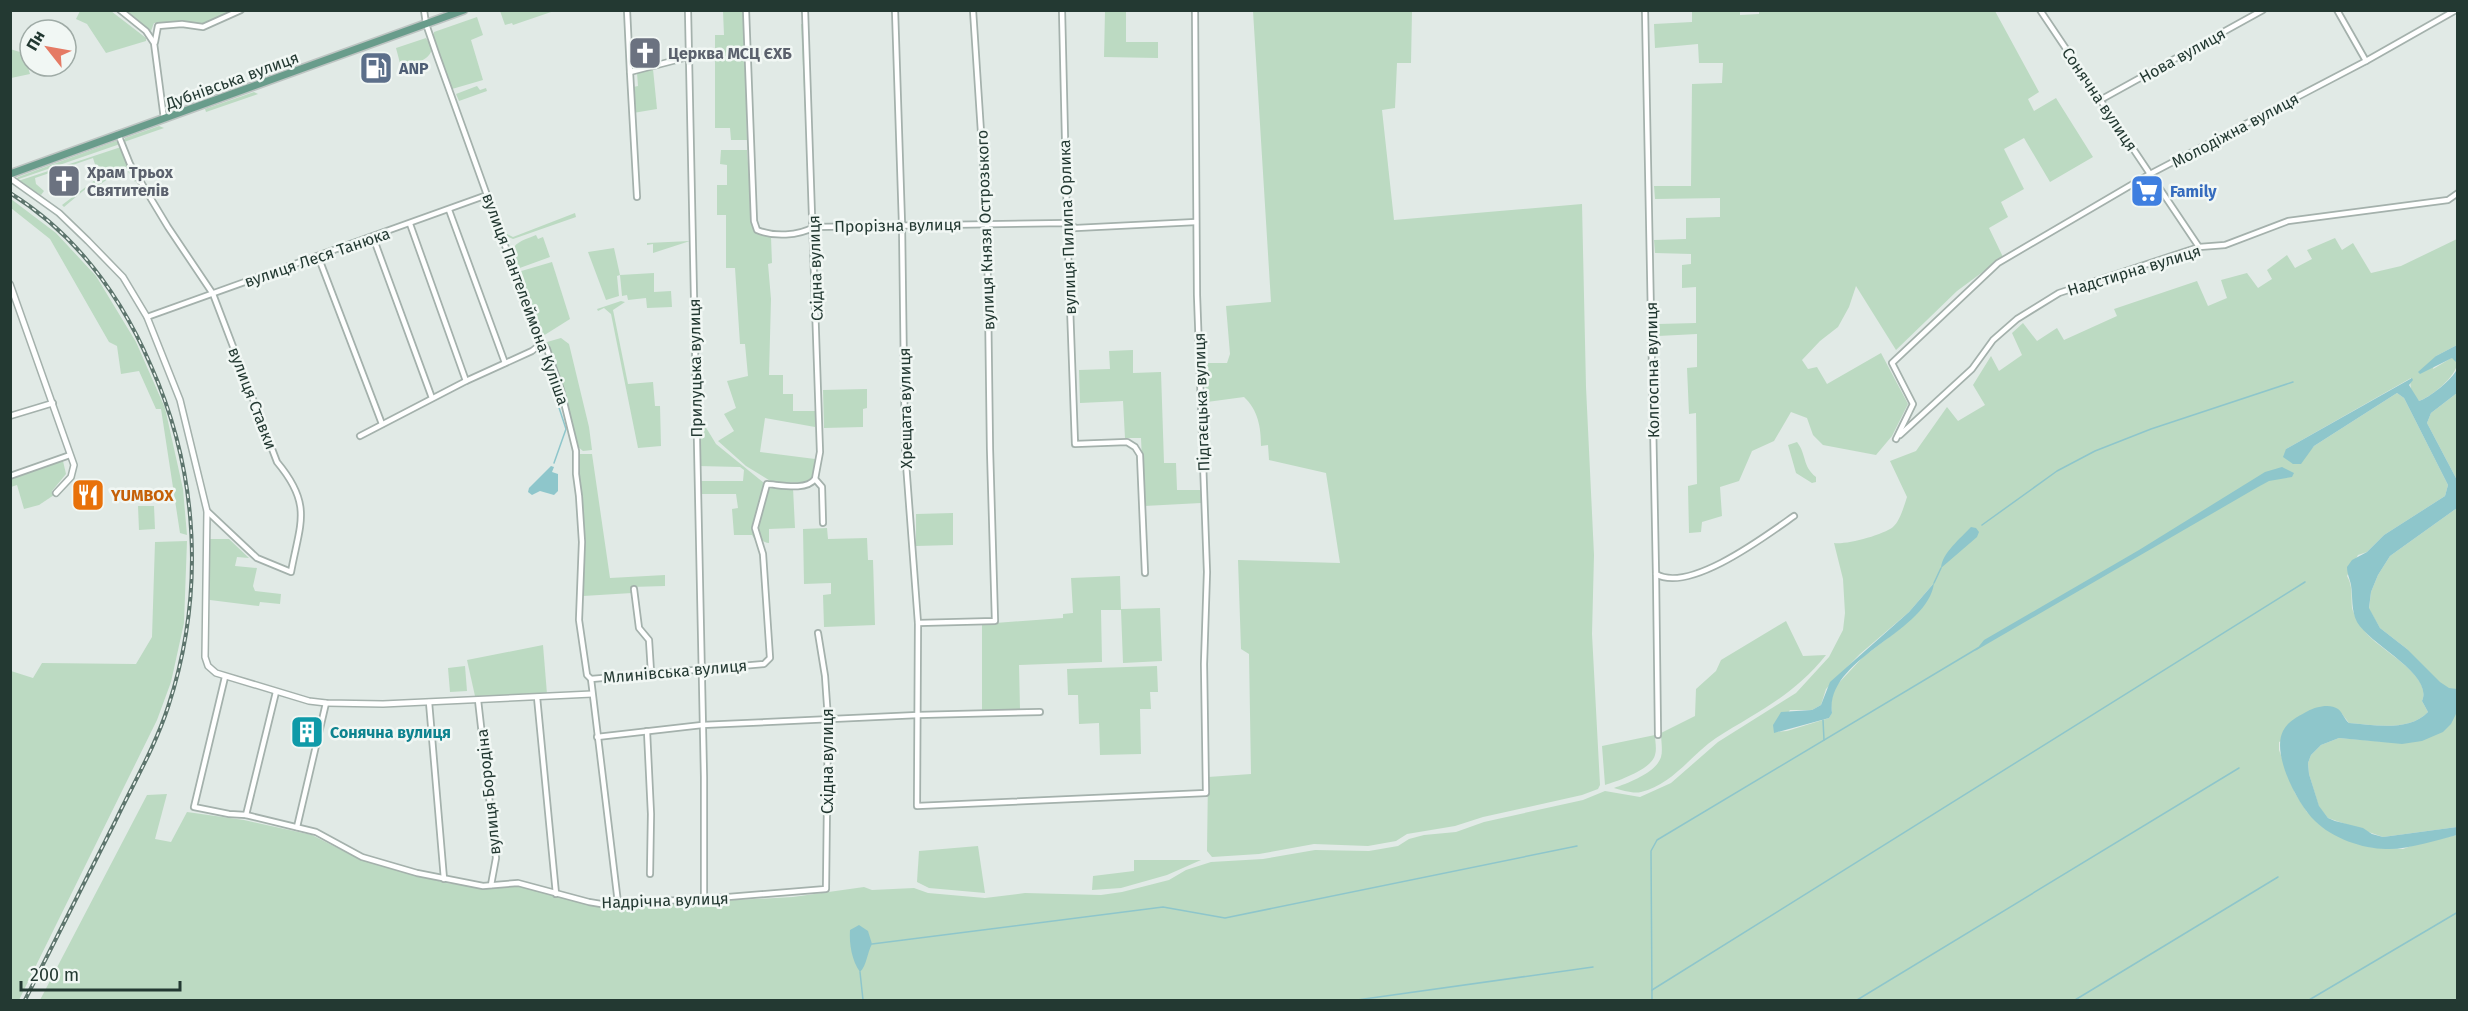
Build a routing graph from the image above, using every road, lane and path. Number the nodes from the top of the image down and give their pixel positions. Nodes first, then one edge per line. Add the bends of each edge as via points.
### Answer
1 (120, 10) edge
2 (240, 10) edge
3 (424, 10) edge
4 (464, 10) edge
5 (627, 10) edge
6 (688, 10) edge
7 (746, 10) edge
8 (805, 10) edge
9 (895, 10) edge
10 (973, 10) edge
11 (1062, 10) edge
12 (1195, 10) edge
13 (1645, 10) edge
14 (2040, 10) edge
15 (2263, 10) edge
16 (2337, 10) edge
17 (2456, 10) edge
18 (426, 24) junction
19 (154, 43) junction
20 (688, 57) junction
21 (2366, 61) junction
22 (630, 72) junction
23 (2102, 99) junction
24 (164, 119) junction
25 (118, 134) junction
26 (2150, 174) junction
27 (10, 176) edge
28 (2457, 192) edge
29 (487, 195) junction
30 (637, 197) dead end
31 (448, 210) junction
32 (1196, 222) junction
33 (1066, 223) junction
34 (411, 224) junction
35 (902, 224) junction
36 (987, 224) junction
37 (814, 227) junction
38 (373, 237) junction
39 (2199, 248) junction
40 (318, 256) junction
41 (10, 284) edge
42 (213, 294) junction
43 (147, 317) junction
44 (542, 343) junction
45 (505, 363) junction
46 (466, 381) junction
47 (432, 398) junction
48 (53, 403) junction
49 (10, 416) edge
50 (382, 424) junction
51 (360, 436) dead end
52 (1896, 439) joint
53 (70, 455) junction
54 (10, 476) edge
55 (815, 479) junction
56 (56, 493) dead end
57 (207, 511) junction
58 (1794, 516) dead end
59 (823, 523) dead end
60 (1145, 573) dead end
61 (1656, 574) junction
62 (633, 589) dead end
63 (918, 623) junction
64 (818, 633) dead end
65 (700, 669) junction
66 (651, 672) junction
67 (225, 677) junction
68 (591, 679) junction
69 (276, 692) junction
70 (592, 694) junction
71 (537, 697) junction
72 (478, 700) junction
73 (429, 702) junction
74 (326, 703) junction
75 (1040, 712) dead end
76 (918, 715) junction
77 (828, 719) junction
78 (702, 725) junction
79 (647, 730) junction
80 (1658, 735) dead end
81 (597, 737) junction
82 (917, 806) joint
83 (246, 815) junction
84 (297, 827) junction
85 (650, 874) dead end
86 (444, 879) junction
87 (491, 885) junction
88 (826, 889) joint
89 (556, 894) junction
90 (704, 899) junction
91 (618, 903) junction

1 - 19 street via 146,31
2 - 19 street via 203,27 158,26
3 - 18 street, вулиця Пантелеймона Куліша
4 - 18 main road, Дубнівська вулиця
5 - 22 street
6 - 20 street, Прилуцька вулиця
7 - 37 street, Прорізна вулиця via 755,227 761,232 781,235
8 - 37 street, Східна вулиця
9 - 35 street, Хрещата вулиця
10 - 36 street, вулиця Князя Острозького
11 - 33 street, вулиця Пилипа Орлика
12 - 32 street, Підгаєцька вулиця
13 - 61 street, Колгоспна вулиця
14 - 23 street, Сонячна вулиця
15 - 23 street, Нова вулиця
16 - 21 street
17 - 21 street, Молодіжна вулиця
18 - 24 main road, Дубнівська вулиця
18 - 29 street, вулиця Пантелеймона Куліша
19 - 24 street
20 - 22 street
20 - 65 street, Прилуцька вулиця
21 - 26 street, Молодіжна вулиця
22 - 30 street
23 - 26 street, Сонячна вулиця
24 - 25 main road, Дубнівська вулиця
25 - 27 main road, Дубнівська вулиця
25 - 42 street via 130,164 162,218
26 - 39 street, Сонячна вулиця
26 - 52 street, Молодіжна вулиця via 1998,263 1892,363 1913,404
27 - 43 street via 59,213 123,277
28 - 39 street, Надстирна вулиця via 2448,200 2288,221 2225,245
29 - 31 street, вулиця Леся Танюка
29 - 44 street, вулиця Пантелеймона Куліша
31 - 34 street, вулиця Леся Танюка
31 - 45 street
32 - 33 street, Прорізна вулиця via 1076,228
32 - 82 street, Підгаєцька вулиця via 1207,572 1206,793
33 - 36 street, Прорізна вулиця
33 - 60 street, вулиця Пилипа Орлика via 1075,444 1127,442 1140,455
34 - 38 street, вулиця Леся Танюка
34 - 46 street
35 - 36 street, Прорізна вулиця
35 - 37 street, Прорізна вулиця
35 - 63 street, Хрещата вулиця via 905,450
36 - 63 street, вулиця Князя Острозького via 995,621
37 - 55 street, Східна вулиця via 820,452
38 - 40 street, вулиця Леся Танюка
38 - 47 street
39 - 52 street, Надстирна вулиця via 2059,293 2017,319 1993,340 1951,391 1916,417
40 - 42 street, вулиця Леся Танюка
40 - 50 street
41 - 48 street
42 - 43 street, вулиця Леся Танюка
42 - 57 street, вулиця Ставки via 277,462 291,478 302,504 291,572 257,558
43 - 57 street via 180,400
44 - 45 street
44 - 68 street, вулиця Пантелеймона Куліша via 561,390 576,450 582,542 579,620 587,675
45 - 46 street
46 - 47 street
47 - 50 street
48 - 49 street
48 - 53 street
50 - 51 street
53 - 54 street
53 - 56 street via 74,465 71,477
55 - 59 street, Східна вулиця via 822,487
55 - 65 street, Млинівська вулиця via 804,486 767,484 755,528 763,555 770,658 764,664
57 - 67 street via 205,657 208,666
58 - 61 street via 1739,555 1713,567 1676,578
61 - 80 street, Колгоспна вулиця
62 - 66 street via 639,628 649,640
63 - 76 street, Хрещата вулиця
64 - 77 street, Східна вулиця
65 - 66 street, Млинівська вулиця
65 - 78 street, Прилуцька вулиця
66 - 68 street, Млинівська вулиця
67 - 69 street
67 - 83 street, Надрічна вулиця via 194,807
68 - 70 street, вулиця Пантелеймона Куліша
69 - 74 street
69 - 83 street
70 - 71 street
70 - 81 street, вулиця Пантелеймона Куліша
71 - 72 street
71 - 89 street
72 - 73 street
72 - 87 street, вулиця Бородіна via 496,858
73 - 74 street
73 - 86 street
74 - 84 street
75 - 76 street
76 - 77 street
76 - 82 street, Хрещата вулиця
77 - 78 street
77 - 88 street, Східна вулиця
78 - 79 street
78 - 90 street, Прилуцька вулиця
79 - 81 street
79 - 85 street
81 - 91 street, вулиця Пантелеймона Куліша
83 - 84 street, Надрічна вулиця
84 - 86 street, Надрічна вулиця via 316,832 362,857
86 - 87 street, Надрічна вулиця
87 - 89 street, Надрічна вулиця via 518,884
88 - 90 street, Надрічна вулиця
89 - 91 street, Надрічна вулиця via 607,905
90 - 91 street, Надрічна вулиця

